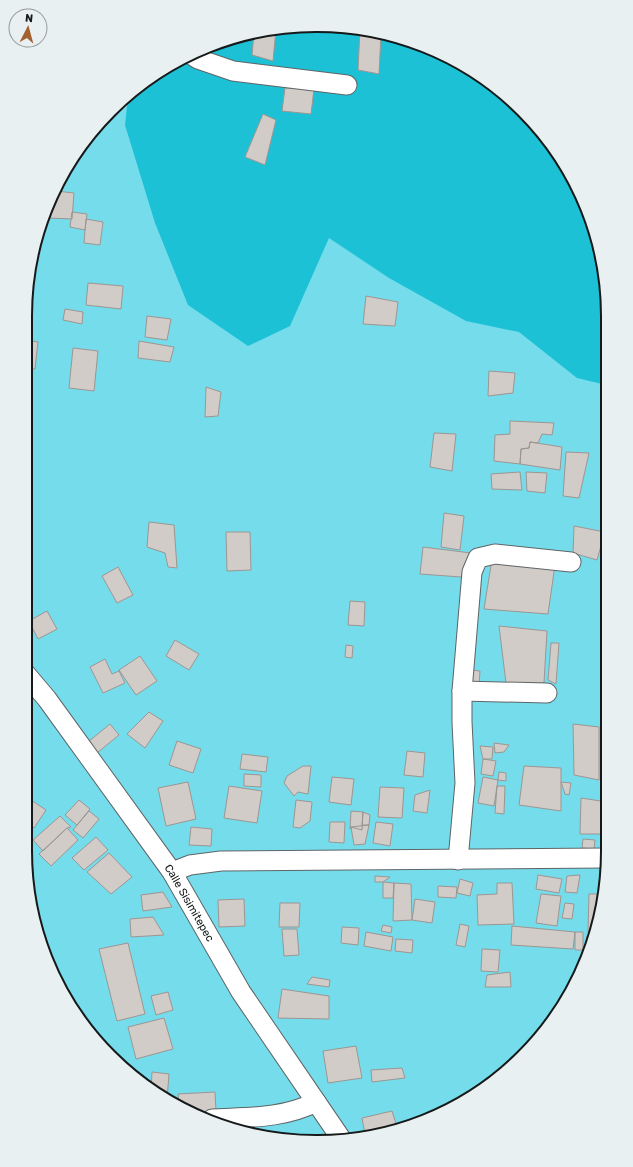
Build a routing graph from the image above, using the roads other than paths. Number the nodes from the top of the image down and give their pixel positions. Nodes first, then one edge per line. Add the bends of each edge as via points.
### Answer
1 (197, 58) edge
2 (347, 85) dead end
3 (571, 562) dead end
4 (32, 683) edge
5 (462, 691) junction
6 (547, 693) dead end
7 (601, 858) edge
8 (458, 860) junction
9 (172, 872) junction
10 (316, 1102) junction
11 (221, 1119) edge
12 (338, 1134) edge

1 - 2 street via 233,71
3 - 5 street via 495,554 478,558 472,572
4 - 9 street, Calle Sisimitepec via 47,699
5 - 6 street
5 - 8 street via 465,784
7 - 8 street
8 - 9 street via 221,861 190,865
9 - 10 street, Calle Sisimitepec via 241,992
10 - 11 street via 302,1109 275,1116
10 - 12 street, Calle Sisimitepec

